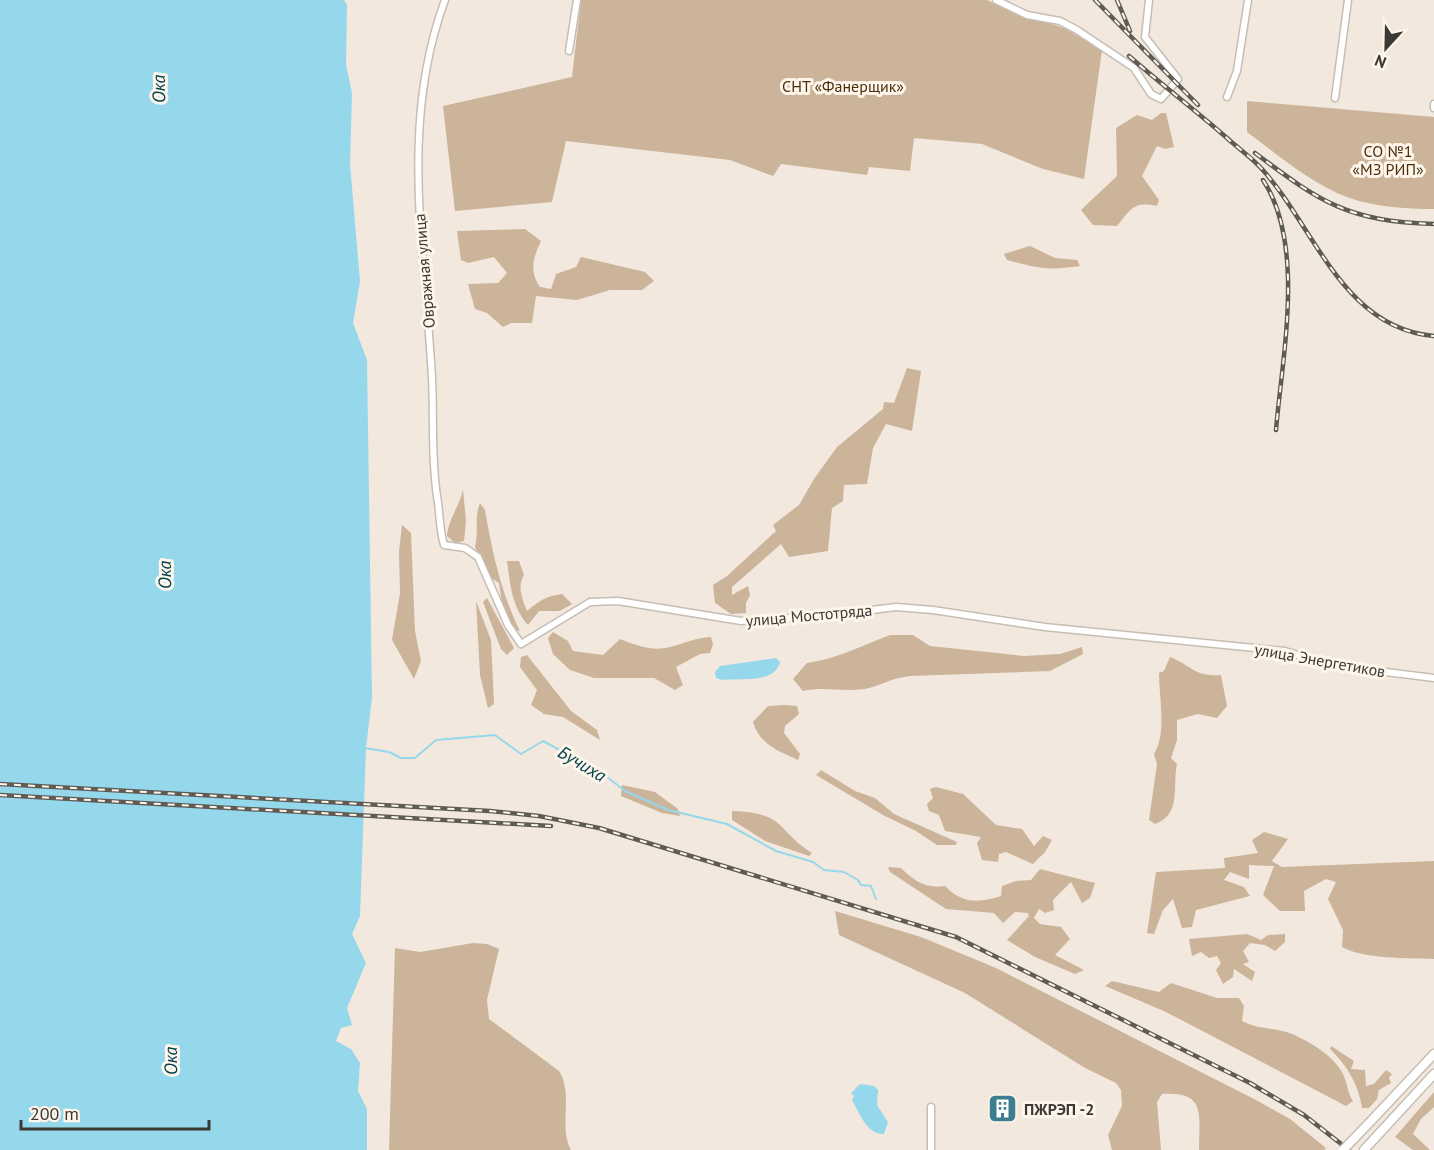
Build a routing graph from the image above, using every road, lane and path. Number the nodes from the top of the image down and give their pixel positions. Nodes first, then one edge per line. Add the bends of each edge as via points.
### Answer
1 (445, 0) edge
2 (578, 0) edge
3 (996, 0) edge
4 (1149, 0) edge
5 (1248, 0) edge
6 (1348, 0) edge
7 (569, 51) dead end
8 (1227, 97) dead end
9 (1335, 98) dead end
10 (444, 545) joint
11 (1171, 638) joint
12 (1434, 678) edge
13 (1434, 1054) edge
14 (1434, 1074) edge
15 (931, 1107) dead end
16 (931, 1150) edge
17 (1343, 1150) edge
18 (1364, 1150) edge

1 - 10 street, Овражная улица via 421,90 418,207 432,378 433,478
2 - 7 street
3 - 4 street via 1027,15 1060,21 1077,30 1134,68 1151,94 1161,99 1178,79 1145,37
5 - 8 street via 1237,72
6 - 9 street
10 - 11 street, улица Мостотряда via 465,548 478,557 508,625 521,644 590,602 618,601 741,621 915,608 1033,626
11 - 12 street, улица Энергетиков via 1285,651 1330,665
13 - 17 street, bridge
14 - 18 street
15 - 16 street

